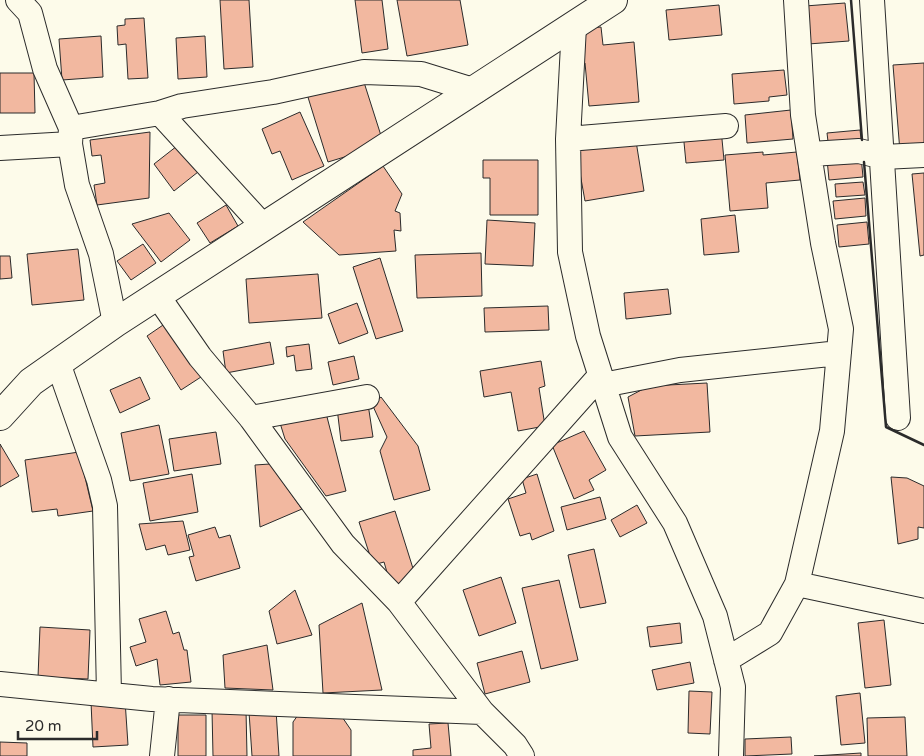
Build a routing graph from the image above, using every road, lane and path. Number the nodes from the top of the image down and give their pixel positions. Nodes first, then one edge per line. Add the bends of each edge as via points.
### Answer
1 (18, 0) edge
2 (613, 0) edge
3 (796, 0) edge
4 (872, 0) edge
5 (574, 26) junction
6 (476, 91) junction
7 (160, 113) junction
8 (726, 126) dead end
9 (71, 136) junction
10 (568, 139) junction
11 (0, 148) edge
12 (810, 154) junction
13 (924, 155) edge
14 (884, 158) junction
15 (264, 227) junction
16 (157, 295) junction
17 (115, 323) junction
18 (839, 353) junction
19 (58, 363) junction
20 (602, 380) junction
21 (367, 396) dead end
22 (0, 416) edge
23 (251, 418) junction
24 (898, 418) dead end
25 (797, 584) junction
26 (399, 602) junction
27 (924, 611) edge
28 (726, 660) junction
29 (0, 684) edge
30 (109, 694) junction
31 (168, 699) junction
32 (482, 712) junction
33 (162, 756) edge
34 (522, 756) edge
35 (730, 756) edge

1 - 9 street via 30,13 45,69
2 - 5 main road
3 - 12 street via 803,115
4 - 14 street
5 - 6 main road
5 - 10 street
6 - 7 street via 421,74 364,72 273,92 182,106
6 - 15 main road
7 - 9 street
7 - 15 street
8 - 10 street
9 - 11 street
9 - 17 street via 77,185 101,254
10 - 20 street via 570,252 588,336
12 - 14 street via 859,151
12 - 18 street via 823,243 841,329
13 - 14 street
14 - 24 street
15 - 16 main road
16 - 17 main road
16 - 23 street via 200,357
17 - 19 main road
18 - 20 street
18 - 25 street via 832,432
19 - 22 main road via 31,382
19 - 30 street via 105,506
20 - 26 street
20 - 28 street via 620,437 675,523 715,616
21 - 23 street
23 - 26 street via 343,544
25 - 27 street
25 - 28 street via 770,633
26 - 32 street
28 - 35 street via 733,687
29 - 30 street
30 - 31 street
31 - 32 street
31 - 33 street
32 - 34 street

